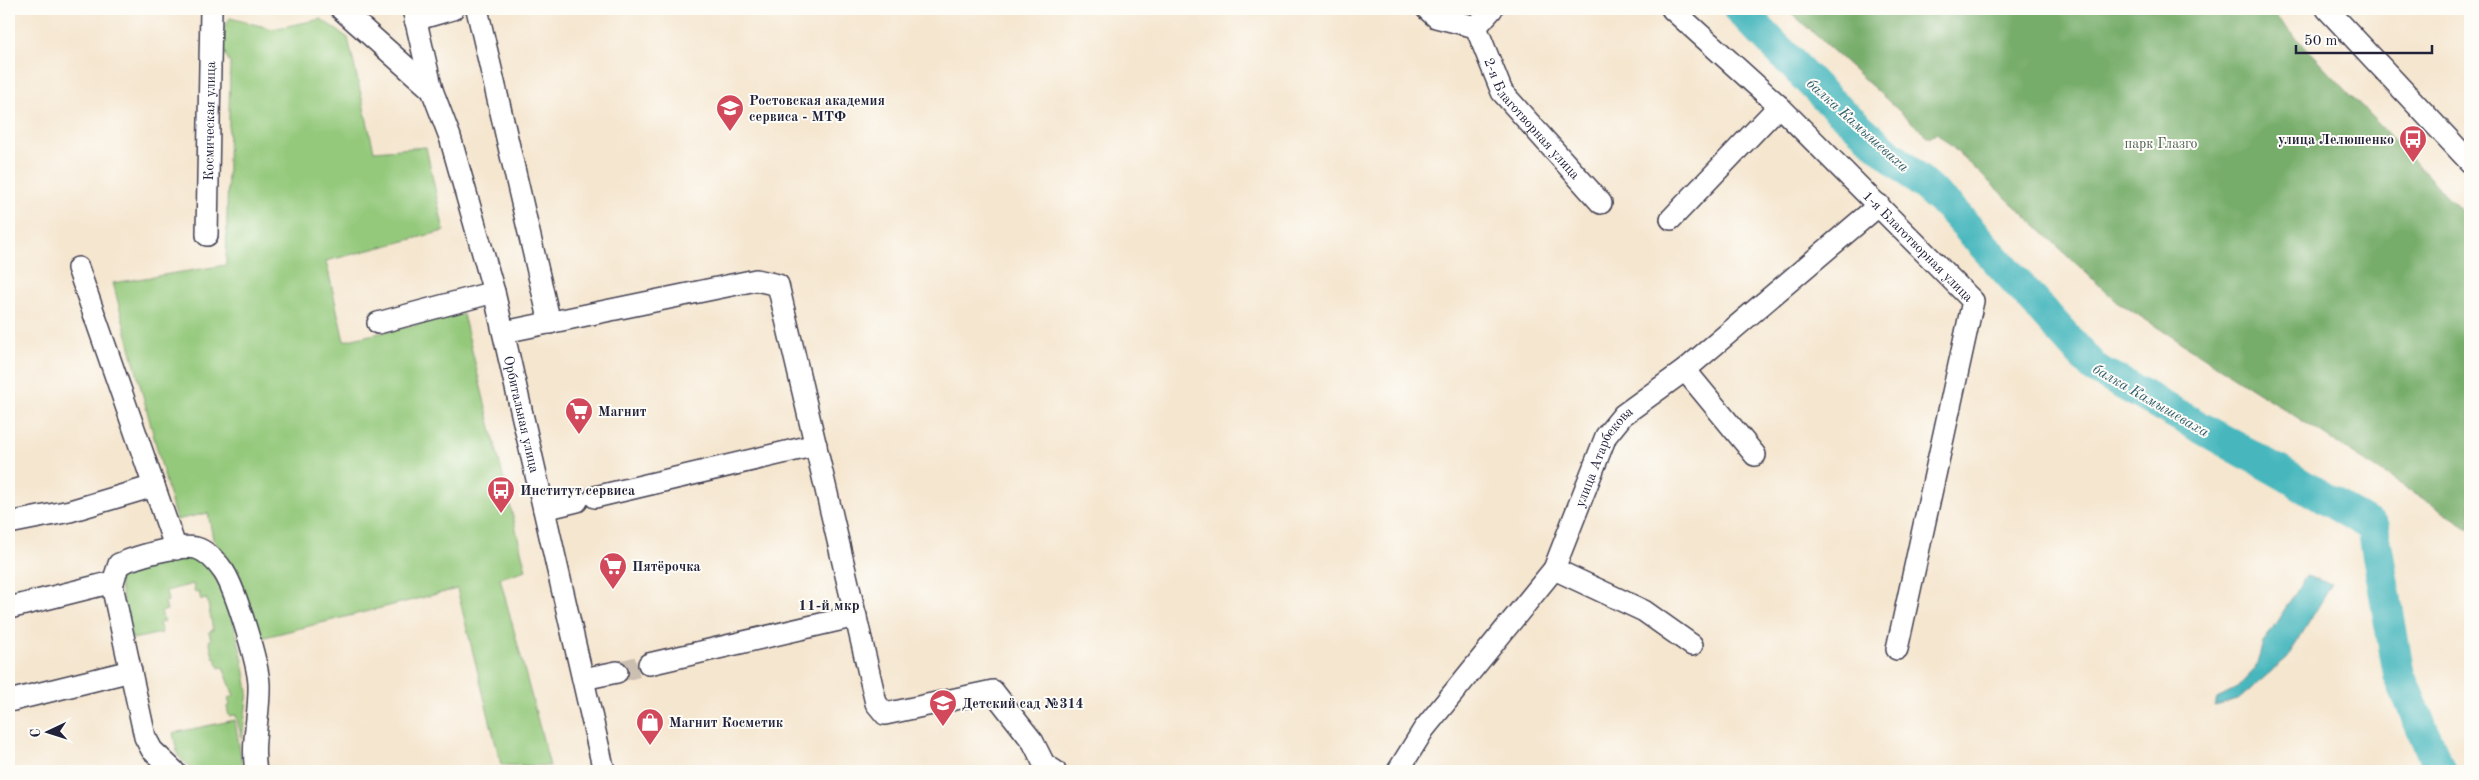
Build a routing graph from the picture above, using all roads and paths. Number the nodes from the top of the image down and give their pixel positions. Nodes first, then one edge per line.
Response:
1 (211, 9) edge
2 (341, 9) edge
3 (453, 9) edge
4 (476, 9) edge
5 (1427, 9) edge
6 (1492, 9) edge
7 (1672, 9) edge
8 (2327, 9) edge
9 (414, 15) edge
10 (1476, 27) junction
11 (432, 90) junction
12 (1778, 106) junction
13 (2470, 162) edge
14 (1601, 203) dead end
15 (1879, 205) junction
16 (1671, 219) dead end
17 (207, 235) dead end
18 (78, 268) dead end
19 (494, 292) junction
20 (378, 323) dead end
21 (550, 323) junction
22 (504, 332) junction
23 (1685, 370) junction
24 (816, 445) junction
25 (1755, 455) dead end
26 (154, 486) junction
27 (544, 509) junction
28 (9, 523) edge
29 (176, 549) junction
30 (1554, 569) junction
31 (113, 582) junction
32 (9, 608) edge
33 (856, 616) junction
34 (1692, 645) dead end
35 (1897, 648) dead end
36 (649, 664) tunnel mouth
37 (131, 671) junction
38 (617, 672) tunnel mouth
39 (583, 679) junction
40 (9, 701) edge
41 (174, 771) edge
42 (256, 771) edge
43 (604, 771) edge
44 (1055, 771) edge
45 (1398, 771) edge

1 - 17 street, Космическая улица
2 - 11 street
3 - 9 street
4 - 21 street
5 - 10 street
6 - 10 street
7 - 12 street, 1-я Благотворная улица
8 - 13 street
9 - 11 street, Орбитальная улица
10 - 14 street, 2-я Благотворная улица
11 - 19 street, Орбитальная улица
12 - 15 street, 1-я Благотворная улица
12 - 16 street
15 - 23 street, улица Атарбекова
15 - 35 street, 1-я Благотворная улица
18 - 26 street
19 - 20 street
19 - 22 street, Орбитальная улица
21 - 22 street
21 - 24 street
22 - 27 street, Орбитальная улица
23 - 25 street
23 - 30 street, улица Атарбекова
24 - 27 street
24 - 33 street
26 - 28 street
26 - 29 street
27 - 39 street, Орбитальная улица
29 - 31 street
29 - 42 street
30 - 34 street
30 - 45 street, улица Атарбекова
31 - 32 street
31 - 37 street
33 - 36 street
33 - 44 street
37 - 40 street
37 - 41 street
38 - 39 street
39 - 43 street, Орбитальная улица

